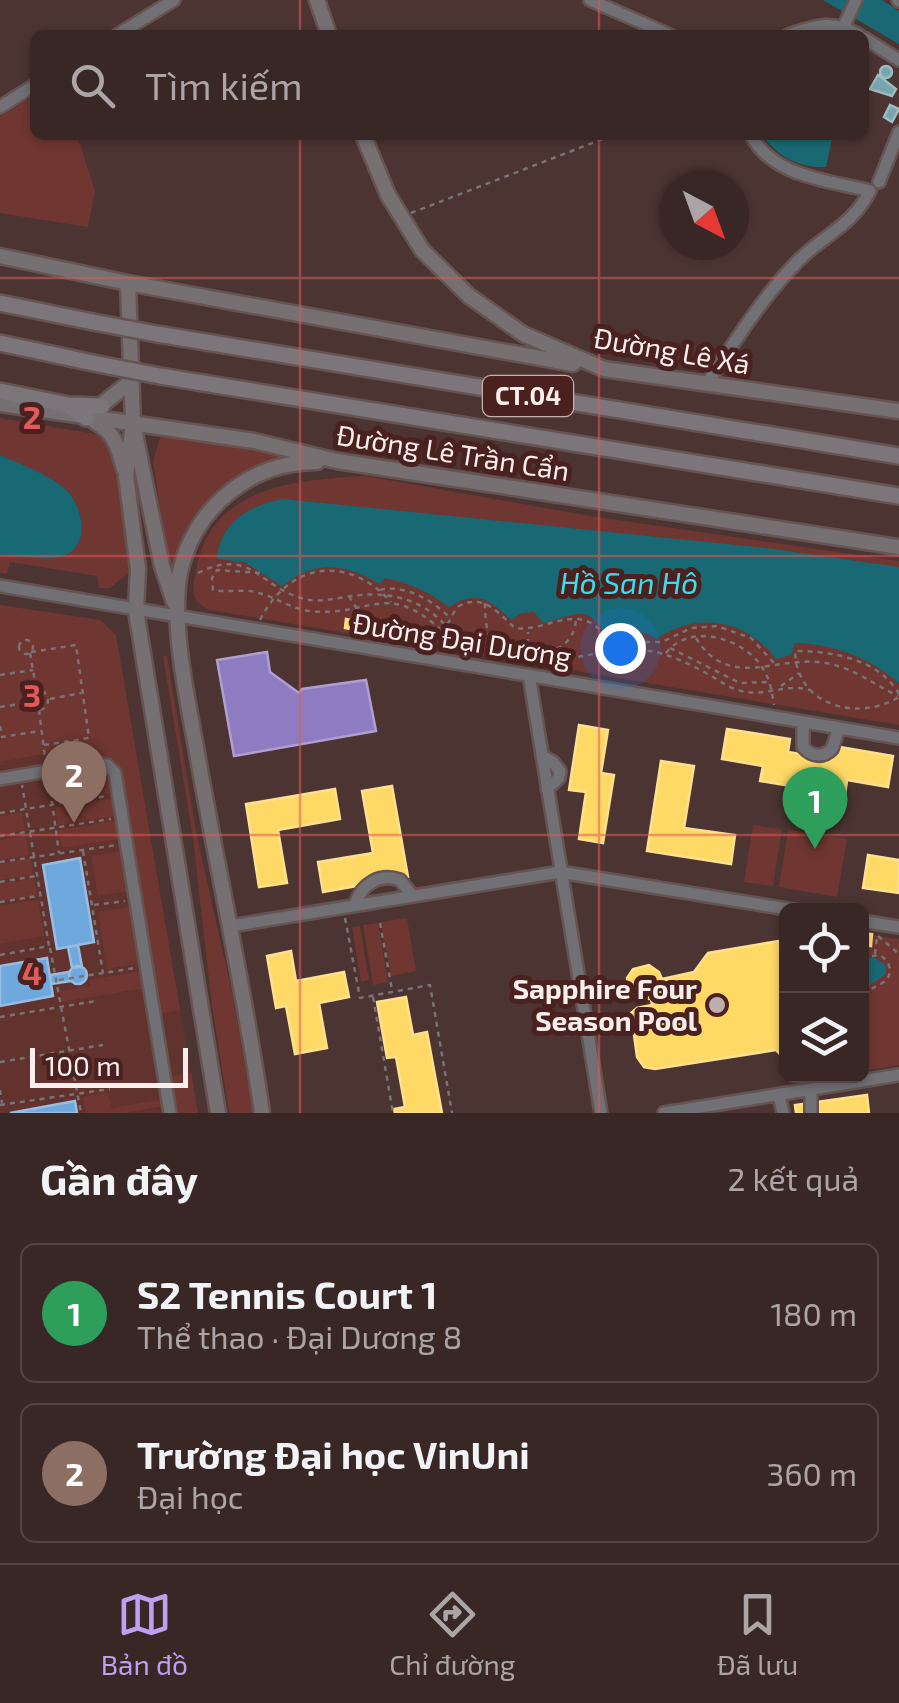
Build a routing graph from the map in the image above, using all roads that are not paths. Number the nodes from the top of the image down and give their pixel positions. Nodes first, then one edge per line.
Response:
1 (174, 0) edge
2 (317, 0) edge
3 (590, 0) edge
4 (856, 0) edge
5 (845, 23) junction
6 (125, 30) edge
7 (327, 30) edge
8 (657, 30) edge
9 (802, 30) edge
10 (854, 30) edge
11 (869, 41) edge
12 (899, 60) edge
13 (30, 88) edge
14 (0, 107) edge
15 (899, 132) edge
16 (365, 140) edge
17 (754, 140) edge
18 (878, 182) dead end
19 (0, 256) edge
20 (128, 283) junction
21 (0, 303) edge
22 (0, 342) edge
23 (604, 369) junction
24 (130, 382) junction
25 (706, 385) junction
26 (0, 391) edge
27 (0, 404) edge
28 (69, 405) junction
29 (102, 406) junction
30 (899, 411) edge
31 (86, 418) junction
32 (133, 424) junction
33 (899, 456) edge
34 (338, 462) junction
35 (126, 476) junction
36 (899, 496) edge
37 (899, 547) edge
38 (0, 586) edge
39 (136, 611) junction
40 (180, 619) junction
41 (528, 664) junction
42 (802, 722) junction
43 (840, 728) junction
44 (899, 738) edge
45 (0, 780) edge
46 (560, 872) junction
47 (411, 894) junction
48 (355, 904) junction
49 (779, 907) edge
50 (869, 922) edge
51 (231, 926) junction
52 (899, 928) edge
53 (899, 1076) edge
54 (811, 1090) junction
55 (779, 1095) junction
56 (170, 1113) edge
57 (218, 1113) edge
58 (262, 1113) edge
59 (601, 1113) edge
60 (664, 1113) edge
61 (783, 1113) edge
62 (811, 1113) edge

1 - 6 street
2 - 7 main road
3 - 8 street
4 - 5 street
5 - 9 street
5 - 10 street
11 - 12 street
13 - 14 street
15 - 18 street
16 - 23 main road, Đường Lê Xá
17 - 25 street
19 - 20 main road
20 - 23 main road
20 - 24 main road
21 - 33 highway, CT.04, bridge
22 - 36 highway, CT.04, bridge
23 - 25 main road, Đường Lê Xá
24 - 29 main road
24 - 32 main road
25 - 30 main road, Đường Lê Xá
26 - 28 highway
27 - 31 main road, Đường Lê Trần Cẩn
28 - 29 highway
28 - 31 highway
29 - 31 main road
31 - 32 main road, Đường Lê Trần Cẩn
31 - 35 main road
32 - 34 main road, Đường Lê Trần Cẩn
32 - 35 main road
32 - 40 main road
34 - 37 main road, Đường Lê Trần Cẩn
34 - 40 main road
35 - 39 main road
38 - 39 street, Đường Đại Dương
39 - 40 street, Đường Đại Dương
39 - 57 main road
40 - 41 street, Đường Đại Dương
40 - 51 main road
41 - 42 street, Đường Đại Dương
41 - 46 street
42 - 43 street, Đường Đại Dương
42 - 43 street
43 - 44 street, Đường Đại Dương
45 - 56 street
46 - 47 street
46 - 49 street
46 - 59 street
47 - 48 street
47 - 48 street
48 - 51 street
50 - 52 street
51 - 58 main road
53 - 54 street
54 - 55 street
54 - 62 street
55 - 60 street
55 - 61 street

